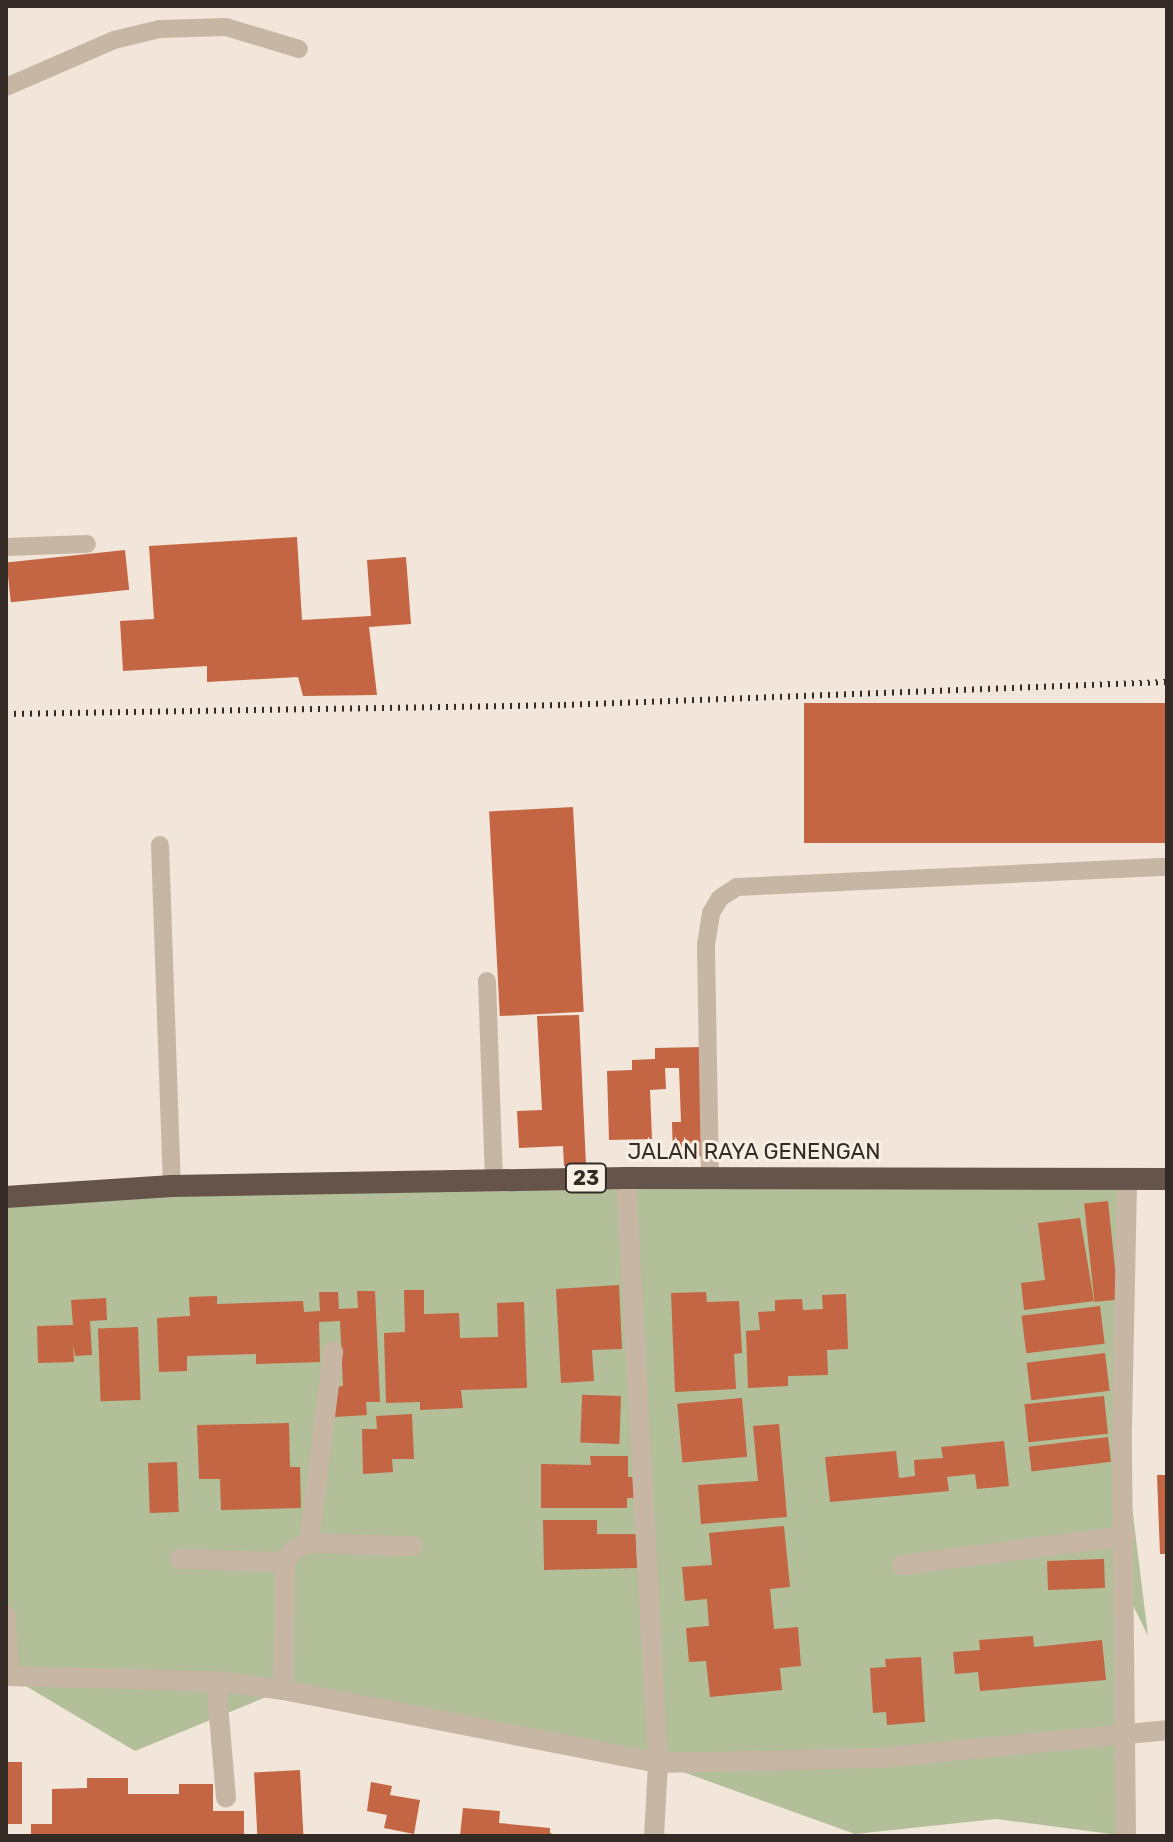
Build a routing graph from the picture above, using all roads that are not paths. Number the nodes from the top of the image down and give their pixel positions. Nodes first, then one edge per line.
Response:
1 (299, 49) dead end
2 (6, 87) edge
3 (87, 544) dead end
4 (6, 547) edge
5 (160, 845) dead end
6 (1167, 867) edge
7 (487, 981) dead end
8 (710, 1177) junction
9 (626, 1178) junction
10 (1127, 1179) junction
11 (1167, 1179) edge
12 (494, 1181) junction
13 (172, 1186) junction
14 (6, 1197) edge
15 (333, 1352) dead end
16 (1125, 1536) junction
17 (309, 1543) junction
18 (413, 1546) dead end
19 (180, 1559) dead end
20 (285, 1562) junction
21 (902, 1565) dead end
22 (6, 1615) edge
23 (7, 1676) edge
24 (216, 1681) junction
25 (283, 1690) junction
26 (1167, 1730) edge
27 (1122, 1734) junction
28 (658, 1763) junction
29 (226, 1798) dead end
30 (654, 1836) edge
31 (1126, 1836) edge

1 - 2 lane
3 - 4 lane
5 - 13 lane
6 - 8 lane
7 - 12 lane
8 - 9 highway, JALAN RAYA GENENGAN / 23
8 - 10 highway, JALAN RAYA GENENGAN / 23
9 - 12 highway, JALAN RAYA GENENGAN / 23
9 - 28 street
10 - 11 highway, JALAN RAYA GENENGAN / 23
10 - 16 street
12 - 13 highway, JALAN RAYA GENENGAN / 23
13 - 14 highway, JALAN RAYA GENENGAN / 23
15 - 17 street
16 - 21 street
16 - 27 street
17 - 18 street
17 - 20 street
19 - 20 street
20 - 25 street
22 - 23 street
23 - 24 street
24 - 25 street
24 - 29 street
25 - 28 street
26 - 27 street
27 - 28 street
27 - 31 street
28 - 30 street

